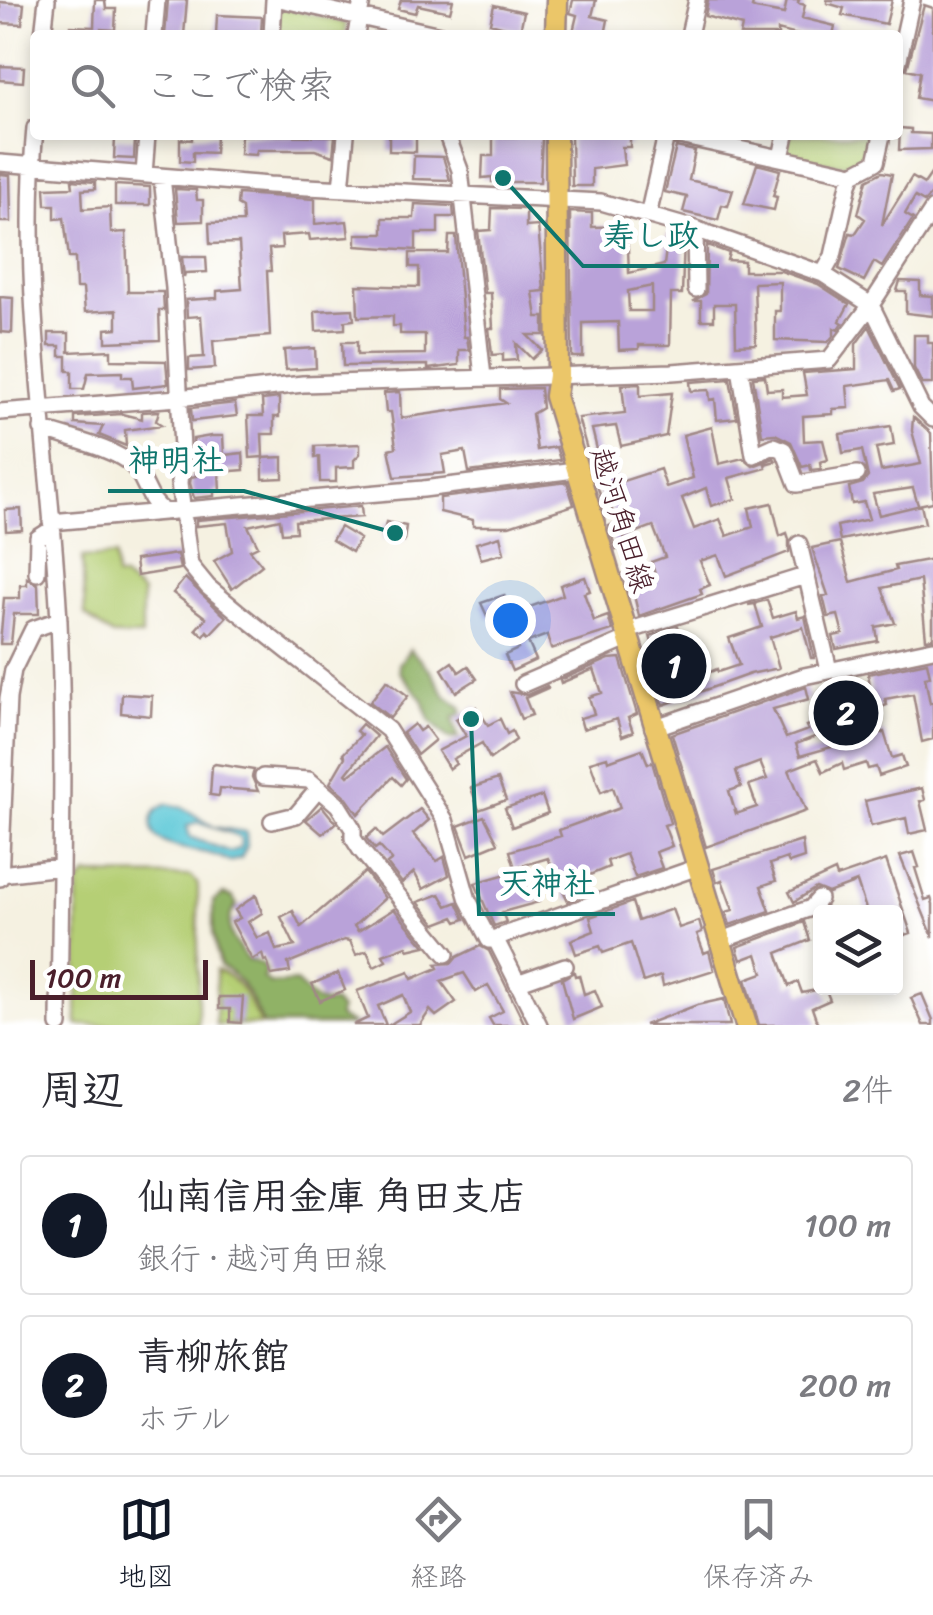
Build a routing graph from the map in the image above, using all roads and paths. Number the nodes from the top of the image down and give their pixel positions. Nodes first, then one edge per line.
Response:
1 (46, 0) edge
2 (157, 0) edge
3 (274, 0) edge
4 (284, 0) edge
5 (362, 0) edge
6 (556, 0) edge
7 (697, 0) edge
8 (912, 0) edge
9 (358, 17) junction
10 (44, 30) edge
11 (154, 30) edge
12 (272, 30) edge
13 (357, 30) edge
14 (403, 30) edge
15 (556, 30) edge
16 (690, 30) edge
17 (903, 40) edge
18 (34, 140) edge
19 (147, 140) edge
20 (345, 140) edge
21 (449, 140) edge
22 (556, 140) edge
23 (665, 140) edge
24 (699, 140) edge
25 (785, 140) edge
26 (881, 140) edge
27 (781, 157) junction
28 (0, 163) edge
29 (32, 165) junction
30 (144, 174) junction
31 (853, 174) junction
32 (162, 176) junction
33 (340, 189) junction
34 (463, 194) junction
35 (557, 199) junction
36 (933, 209) edge
37 (648, 216) junction
38 (694, 229) junction
39 (823, 274) junction
40 (696, 288) dead end
41 (871, 305) junction
42 (740, 368) junction
43 (558, 376) junction
44 (483, 377) junction
45 (178, 398) junction
46 (40, 407) junction
47 (0, 412) edge
48 (930, 414) edge
49 (42, 429) junction
50 (575, 470) junction
51 (857, 474) dead end
52 (181, 509) junction
53 (164, 511) junction
54 (52, 526) junction
55 (799, 544) dead end
56 (37, 573) dead end
57 (805, 576) junction
58 (59, 620) junction
59 (625, 636) junction
60 (933, 649) edge
61 (828, 670) junction
62 (523, 684) dead end
63 (654, 728) junction
64 (263, 777) dead end
65 (318, 788) junction
66 (272, 821) dead end
67 (60, 867) junction
68 (698, 867) junction
69 (1, 876) edge
70 (819, 899) dead end
71 (489, 940) dead end
72 (719, 941) junction
73 (446, 954) dead end
74 (566, 966) dead end
75 (518, 983) junction
76 (59, 1025) edge
77 (539, 1025) edge
78 (746, 1025) edge

1 - 10 street
2 - 11 street
3 - 12 street
4 - 9 street
5 - 9 street
6 - 15 main road
7 - 16 street
8 - 17 street
9 - 13 street
9 - 14 street
18 - 29 street
19 - 30 street
20 - 33 street
21 - 34 street
22 - 35 main road, 越河角田線
23 - 37 street
24 - 27 street
25 - 27 street
26 - 31 street
27 - 31 street
28 - 29 street
29 - 30 street
29 - 46 street
30 - 32 street
31 - 39 street
32 - 33 street
32 - 45 street
33 - 34 street
34 - 35 street
34 - 44 street
35 - 37 street
35 - 43 main road, 越河角田線
36 - 41 street
37 - 38 street
38 - 39 street
38 - 40 street
39 - 41 street
41 - 42 street
41 - 48 street
42 - 43 street
42 - 51 street
43 - 44 street
43 - 50 main road, 越河角田線
44 - 45 street
45 - 46 street
45 - 52 street
46 - 47 street
46 - 49 street
49 - 53 street
49 - 54 street
50 - 52 street
50 - 59 main road, 越河角田線
52 - 53 street
52 - 71 street
53 - 54 street
54 - 56 street
54 - 58 street
55 - 57 street
57 - 59 street
57 - 61 street
58 - 67 street
58 - 69 street
59 - 62 street
59 - 63 main road, 越河角田線
60 - 61 street
61 - 63 street
63 - 68 main road, 越河角田線
64 - 65 street
65 - 66 street
65 - 73 street
67 - 69 street
67 - 76 street
68 - 72 main road, 越河角田線
68 - 75 street
70 - 72 street
72 - 78 main road, 越河角田線
74 - 75 street
75 - 77 street

